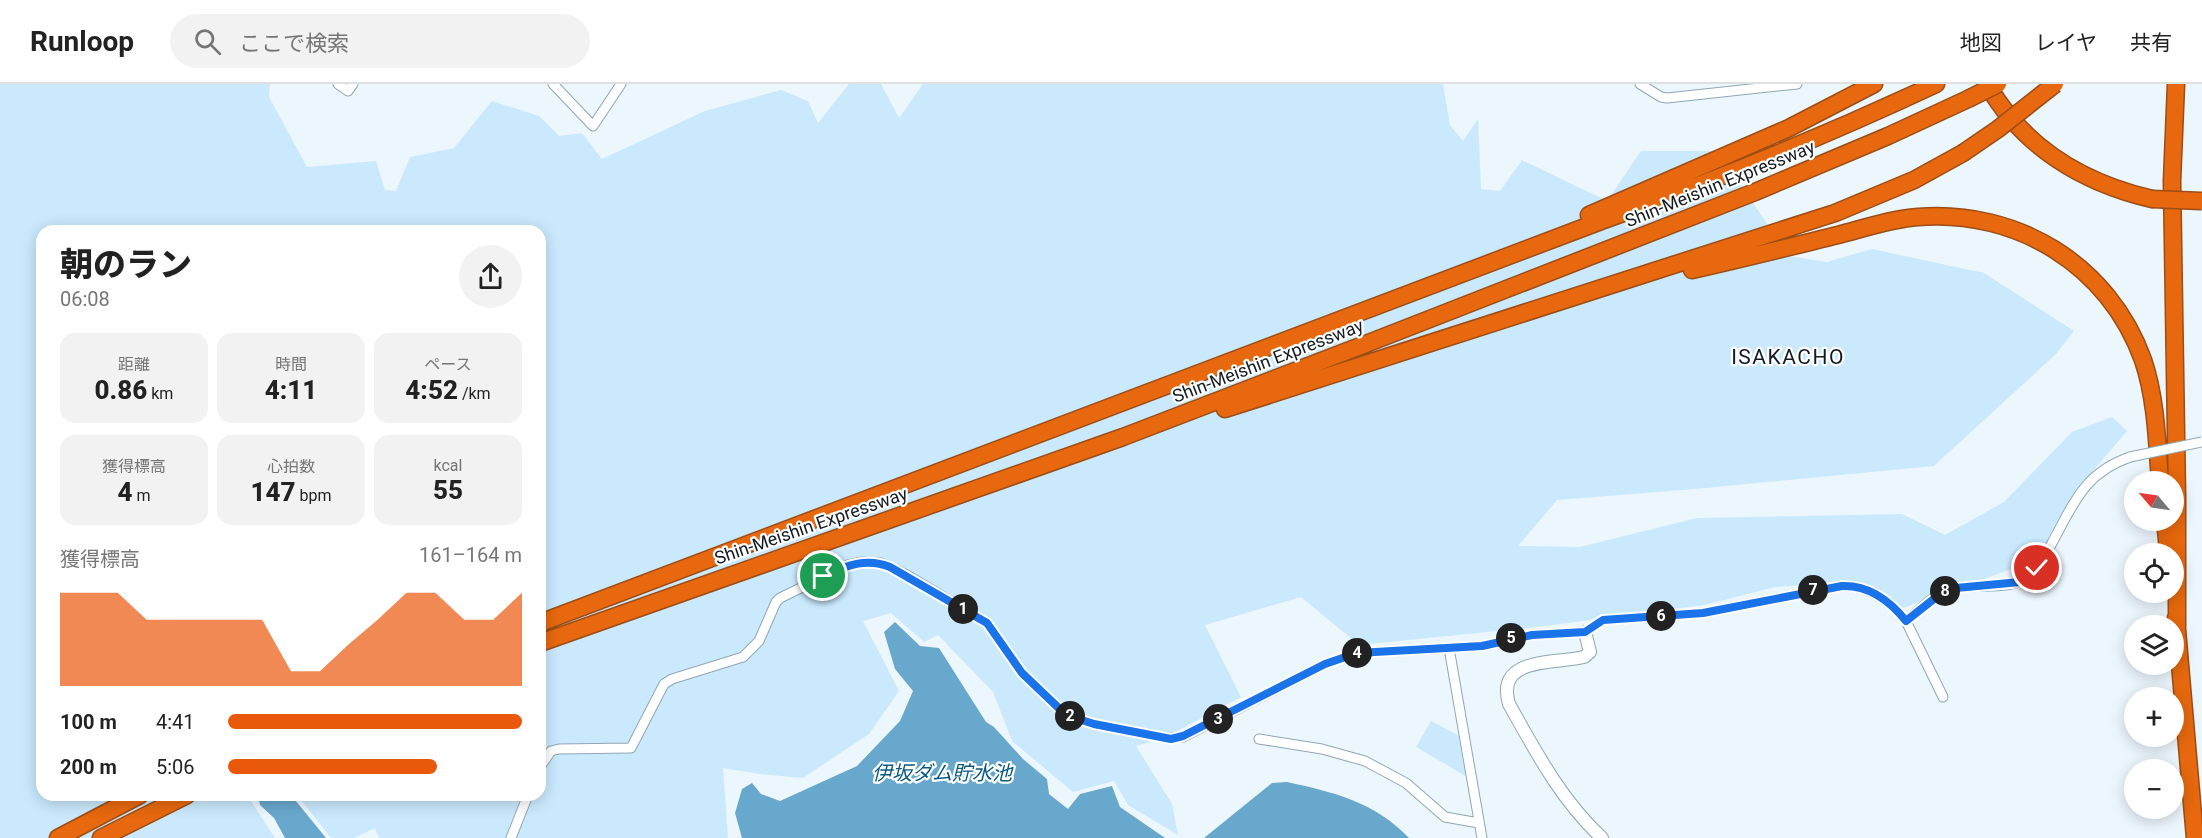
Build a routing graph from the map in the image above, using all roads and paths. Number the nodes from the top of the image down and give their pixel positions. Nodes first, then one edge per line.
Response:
1 (338, 84) edge
2 (353, 84) edge
3 (553, 84) edge
4 (621, 84) edge
5 (1640, 84) edge
6 (1797, 84) edge
7 (1859, 84) edge
8 (1874, 84) edge
9 (1936, 84) edge
10 (1987, 84) edge
11 (1998, 84) edge
12 (2055, 84) edge
13 (2176, 84) edge
14 (1813, 116) junction
15 (2202, 201) edge
16 (1518, 252) junction
17 (1529, 313) junction
18 (1123, 437) junction
19 (2202, 442) edge
20 (2159, 471) edge
21 (2177, 615) edge
22 (546, 621) edge
23 (1906, 621) junction
24 (1585, 632) junction
25 (546, 641) edge
26 (1449, 648) junction
27 (2181, 675) edge
28 (1943, 697) dead end
29 (1259, 739) dead end
30 (546, 758) edge
31 (129, 801) edge
32 (175, 801) edge
33 (526, 801) edge
34 (1479, 823) junction
35 (58, 838) edge
36 (101, 838) edge
37 (511, 838) edge
38 (1482, 838) edge
39 (1602, 838) edge
40 (2195, 838) edge

1 - 2 street
3 - 4 street
5 - 6 street
7 - 14 highway
8 - 14 highway
9 - 16 highway, Shin-Meishin Expressway
10 - 15 highway, bridge
11 - 18 highway, Shin-Meishin Expressway, bridge
12 - 17 highway, bridge
13 - 21 highway
14 - 16 highway
16 - 22 highway, Shin-Meishin Expressway
17 - 18 highway
17 - 20 highway
18 - 25 highway, Shin-Meishin Expressway
19 - 23 street, bridge
23 - 24 street
23 - 28 street
24 - 26 street
24 - 39 street
26 - 30 street
26 - 34 street
27 - 40 highway
29 - 34 street
31 - 35 highway
32 - 36 highway
33 - 37 street
34 - 38 street

